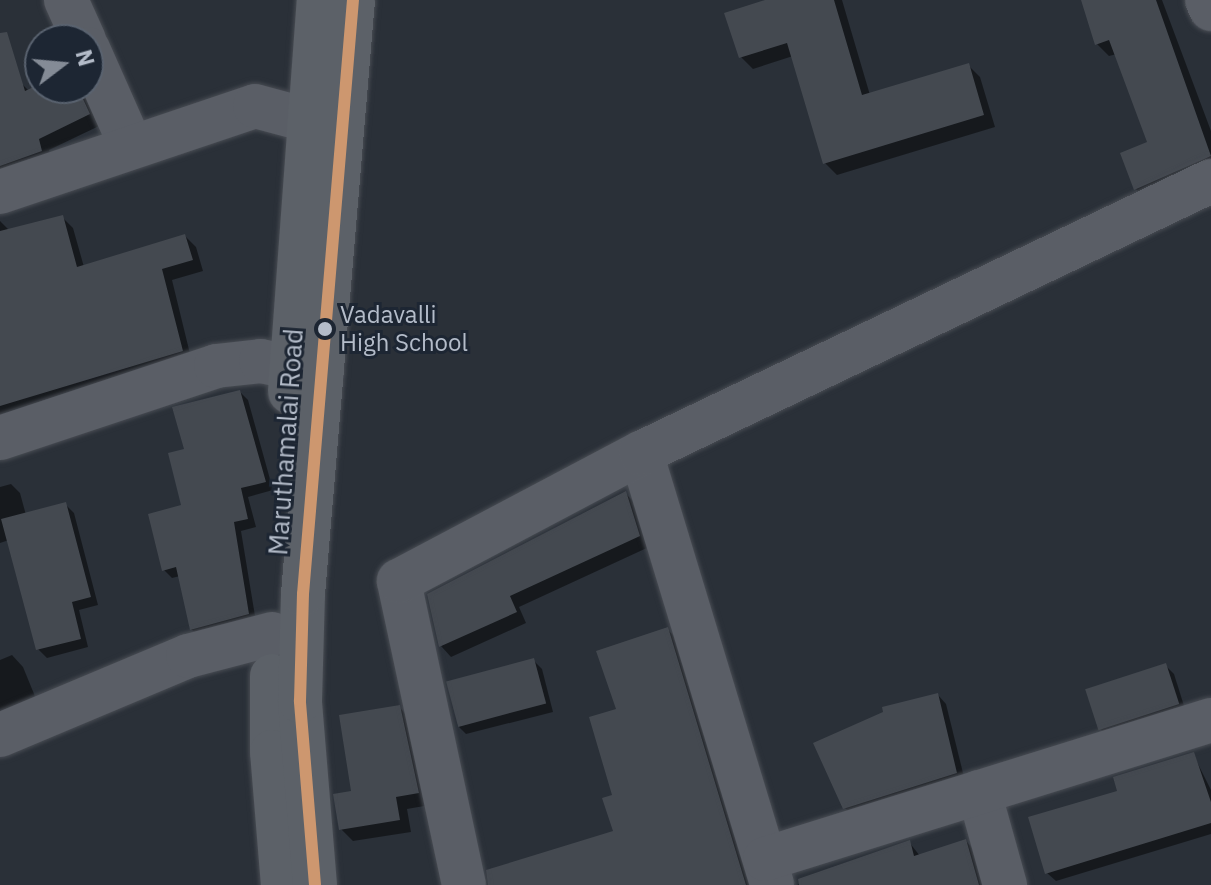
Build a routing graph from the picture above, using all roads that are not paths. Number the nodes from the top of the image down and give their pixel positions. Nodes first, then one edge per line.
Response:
1 (66, 0) edge
2 (319, 0) edge
3 (353, 0) edge
4 (1207, 0) edge
5 (1211, 9) edge
6 (77, 24) edge
7 (104, 85) edge
8 (327, 130) junction
9 (130, 144) junction
10 (1211, 181) edge
11 (0, 192) edge
12 (307, 373) junction
13 (0, 438) edge
14 (641, 453) junction
15 (272, 634) junction
16 (1211, 720) edge
17 (0, 735) edge
18 (979, 792) junction
19 (768, 872) edge
20 (283, 885) edge
21 (315, 885) edge
22 (464, 885) edge
23 (1005, 885) edge

1 - 6 street
2 - 8 main road, Maruthamalai Road
3 - 8 main road, Maruthamalai Road
4 - 5 street
7 - 9 street
8 - 9 street
8 - 12 main road, Maruthamalai Road
9 - 11 street
10 - 14 street
12 - 13 street
12 - 15 main road, Maruthamalai Road
12 - 21 main road, Maruthamalai Road
14 - 19 street
14 - 22 street
15 - 17 street
15 - 20 main road, Maruthamalai Road
16 - 18 street
18 - 19 street
18 - 23 street

